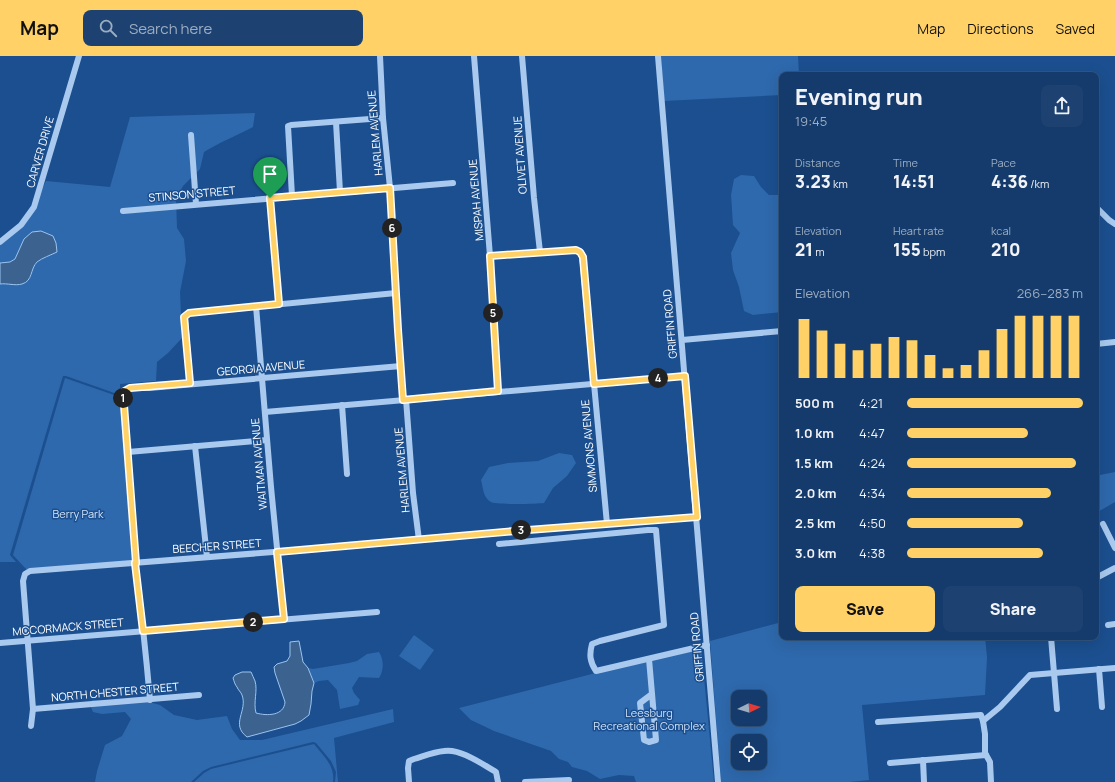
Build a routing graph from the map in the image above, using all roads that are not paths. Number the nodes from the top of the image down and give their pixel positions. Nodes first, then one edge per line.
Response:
1 (79, 56) edge
2 (380, 56) edge
3 (474, 56) edge
4 (522, 56) edge
5 (658, 56) edge
6 (383, 118) junction
7 (336, 122) junction
8 (191, 135) dead end
9 (453, 182) dead end
10 (390, 188) junction
11 (340, 192) junction
12 (292, 196) junction
13 (270, 198) junction
14 (196, 204) junction
15 (123, 210) dead end
16 (1099, 210) edge
17 (1115, 224) edge
18 (0, 242) edge
19 (540, 252) junction
20 (490, 256) junction
21 (396, 293) junction
22 (279, 304) junction
23 (256, 306) junction
24 (779, 332) edge
25 (682, 340) junction
26 (1115, 342) edge
27 (1099, 344) edge
28 (401, 366) junction
29 (685, 376) junction
30 (261, 378) junction
31 (190, 383) junction
32 (594, 384) junction
33 (498, 391) junction
34 (404, 400) junction
35 (342, 405) junction
36 (265, 412) junction
37 (267, 440) junction
38 (195, 446) junction
39 (128, 452) junction
40 (347, 474) dead end
41 (697, 517) junction
42 (607, 524) junction
43 (1103, 524) dead end
44 (419, 540) junction
45 (499, 544) dead end
46 (1115, 548) edge
47 (277, 552) junction
48 (206, 557) junction
49 (135, 563) junction
50 (1115, 568) edge
51 (1099, 576) edge
52 (377, 612) dead end
53 (284, 619) junction
54 (143, 631) junction
55 (28, 640) junction
56 (1051, 640) edge
57 (0, 643) edge
58 (707, 645) junction
59 (649, 659) junction
60 (1115, 668) edge
61 (1099, 669) junction
62 (1054, 673) junction
63 (652, 694) junction
64 (199, 695) dead end
65 (150, 700) junction
66 (1102, 707) dead end
67 (33, 709) junction
68 (1057, 709) dead end
69 (983, 721) junction
70 (878, 722) dead end
71 (31, 726) dead end
72 (986, 755) junction
73 (923, 760) junction
74 (890, 763) dead end
75 (569, 780) dead end
76 (409, 782) edge
77 (498, 782) edge
78 (525, 782) edge
79 (718, 782) edge
80 (924, 782) edge
81 (991, 782) edge

1 - 18 street, CARVER DRIVE
2 - 6 street, HARLEM AVENUE
3 - 20 street, MISPAH AVENUE
4 - 19 street, OLIVET AVENUE
5 - 25 street, GRIFFIN ROAD
6 - 7 street
6 - 10 street, HARLEM AVENUE
7 - 11 street
7 - 12 street
8 - 14 street
9 - 10 street, STINSON STREET
10 - 11 street, STINSON STREET
10 - 21 street, HARLEM AVENUE
11 - 12 street, STINSON STREET
12 - 13 street, STINSON STREET
13 - 14 street, STINSON STREET
13 - 22 street
14 - 15 street, STINSON STREET
16 - 17 street
19 - 20 street
19 - 32 street, SIMMONS AVENUE
20 - 33 street, MISPAH AVENUE
21 - 22 street
21 - 28 street, HARLEM AVENUE
22 - 23 street
23 - 30 street, WAITMAN AVENUE
23 - 31 street
24 - 25 street
25 - 29 street, GRIFFIN ROAD
26 - 27 street
28 - 30 street, GEORGIA AVENUE
28 - 34 street, HARLEM AVENUE
29 - 32 street
29 - 41 street, GRIFFIN ROAD
30 - 31 street, GEORGIA AVENUE
30 - 36 street, WAITMAN AVENUE
31 - 39 street, GEORGIA AVENUE
32 - 33 street
32 - 42 street, SIMMONS AVENUE
33 - 34 street
34 - 35 street
34 - 44 street, HARLEM AVENUE
35 - 36 street
35 - 40 street
36 - 37 street, WAITMAN AVENUE
37 - 38 street
37 - 47 street, WAITMAN AVENUE
38 - 39 street
38 - 48 street
39 - 49 street
41 - 42 street, BEECHER STREET
41 - 58 street, GRIFFIN ROAD
42 - 44 street, BEECHER STREET
43 - 46 street
44 - 47 street, BEECHER STREET
45 - 59 street
47 - 48 street, BEECHER STREET
47 - 53 street, WAITMAN AVENUE
48 - 49 street, BEECHER STREET
49 - 54 street
49 - 55 street, BEECHER STREET
50 - 51 street
52 - 53 street, MCCORMACK STREET
53 - 54 street, MCCORMACK STREET
54 - 55 street, MCCORMACK STREET
54 - 65 street
55 - 57 street, MCCORMACK STREET
55 - 67 street
56 - 62 street
58 - 59 street
58 - 79 street, GRIFFIN ROAD
59 - 63 street
60 - 61 street
61 - 62 street
61 - 66 street
62 - 68 street
62 - 69 street
63 - 63 street
64 - 65 street, NORTH CHESTER STREET
65 - 67 street, NORTH CHESTER STREET
67 - 71 street
69 - 70 street
69 - 72 street
72 - 73 street
72 - 81 street
73 - 74 street
73 - 80 street
75 - 78 street
76 - 77 street

